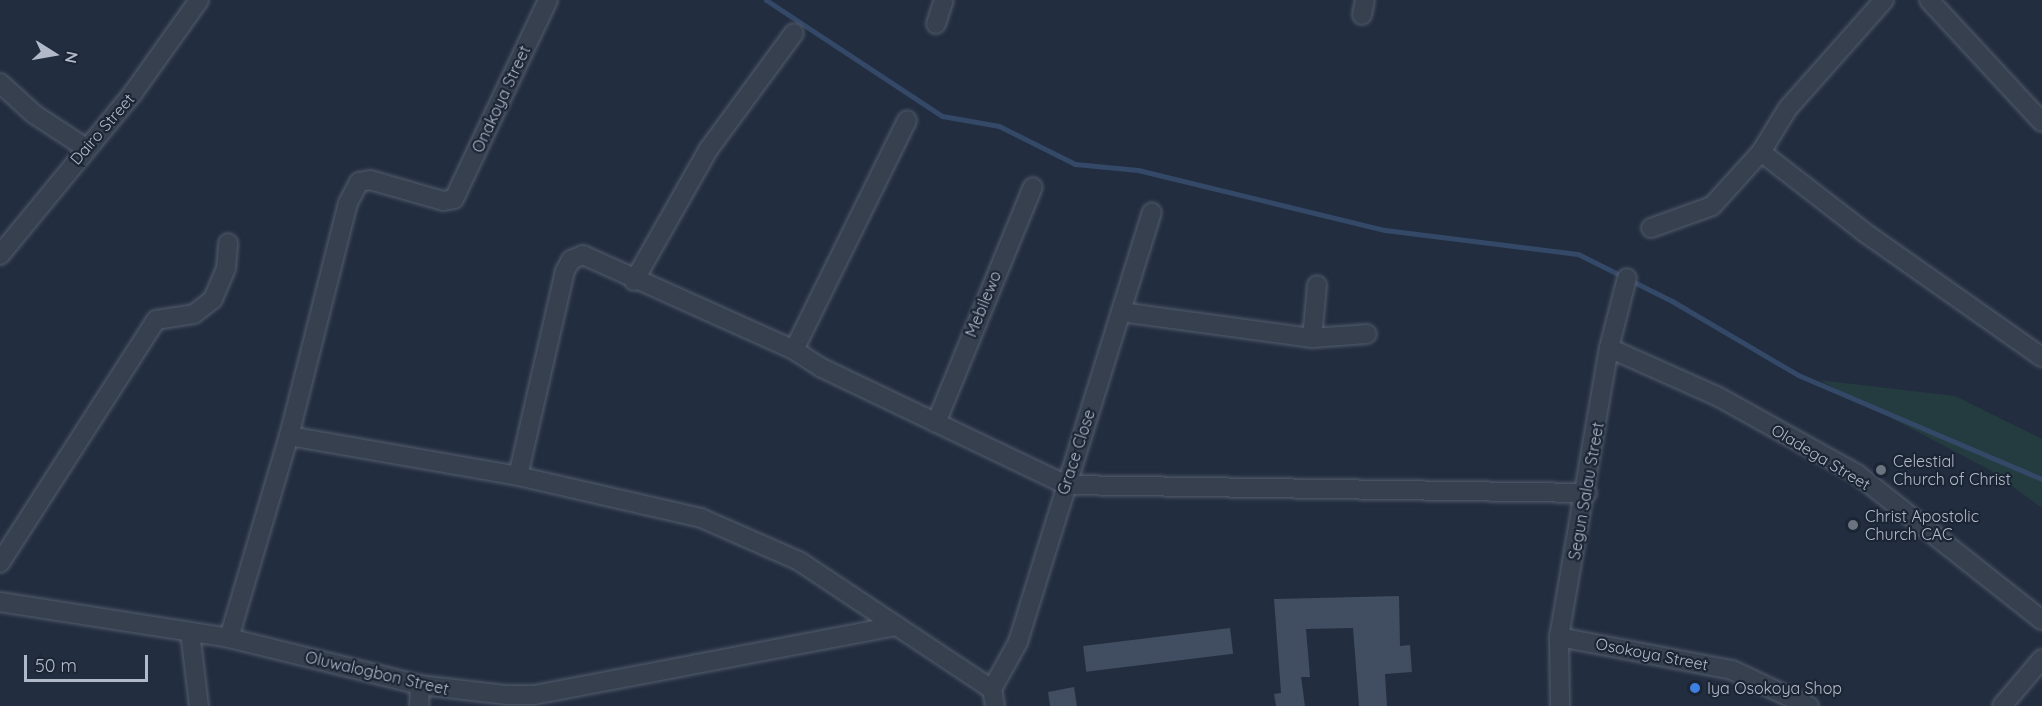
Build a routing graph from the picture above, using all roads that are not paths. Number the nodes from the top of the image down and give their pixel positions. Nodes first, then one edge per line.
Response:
1 (199, 0) edge
2 (548, 0) edge
3 (944, 0) edge
4 (1884, 0) edge
5 (1929, 0) edge
6 (936, 24) dead end
7 (794, 33) dead end
8 (0, 83) edge
9 (907, 120) dead end
10 (2042, 122) edge
11 (86, 148) junction
12 (1761, 152) junction
13 (1033, 187) dead end
14 (1152, 212) dead end
15 (1651, 228) dead end
16 (228, 243) dead end
17 (0, 255) edge
18 (1627, 278) dead end
19 (634, 281) junction
20 (1317, 285) dead end
21 (1121, 312) junction
22 (1367, 334) dead end
23 (1312, 338) junction
24 (1609, 348) junction
25 (794, 351) junction
26 (2042, 357) edge
27 (936, 423) junction
28 (289, 436) junction
29 (518, 476) junction
30 (1066, 485) junction
31 (1587, 493) junction
32 (0, 563) edge
33 (0, 602) edge
34 (2042, 620) edge
35 (897, 626) junction
36 (190, 632) junction
37 (1559, 637) junction
38 (229, 638) junction
39 (2042, 659) edge
40 (420, 685) junction
41 (994, 697) edge
42 (199, 706) edge
43 (419, 706) edge
44 (1560, 706) edge
45 (1809, 706) edge
46 (2002, 706) edge

1 - 11 street, Dairo Street
2 - 28 street, Onakoya Street
3 - 6 street
4 - 12 street
5 - 10 street
7 - 19 street
8 - 11 street
9 - 25 street
11 - 17 street, Dairo Street
12 - 15 street
12 - 26 street
13 - 27 street, Mebilewo
14 - 21 street, Grace Close
16 - 32 street
18 - 24 street, Segun Salau Street
19 - 25 street
19 - 29 street
20 - 23 street
21 - 23 street
21 - 30 street, Grace Close
22 - 23 street
24 - 31 street, Segun Salau Street
24 - 34 street, Oladega Street
25 - 27 street
27 - 30 street
28 - 29 street
28 - 38 street
29 - 35 street
30 - 31 street
30 - 41 street, Grace Close
31 - 37 street, Segun Salau Street
33 - 36 street, Oluwalogbon Street
35 - 40 street, Oluwalogbon Street
35 - 41 street
36 - 38 street, Oluwalogbon Street
36 - 42 street
37 - 44 street, Segun Salau Street
37 - 45 street, Osokoya Street
38 - 40 street, Oluwalogbon Street
39 - 46 street
40 - 43 street

